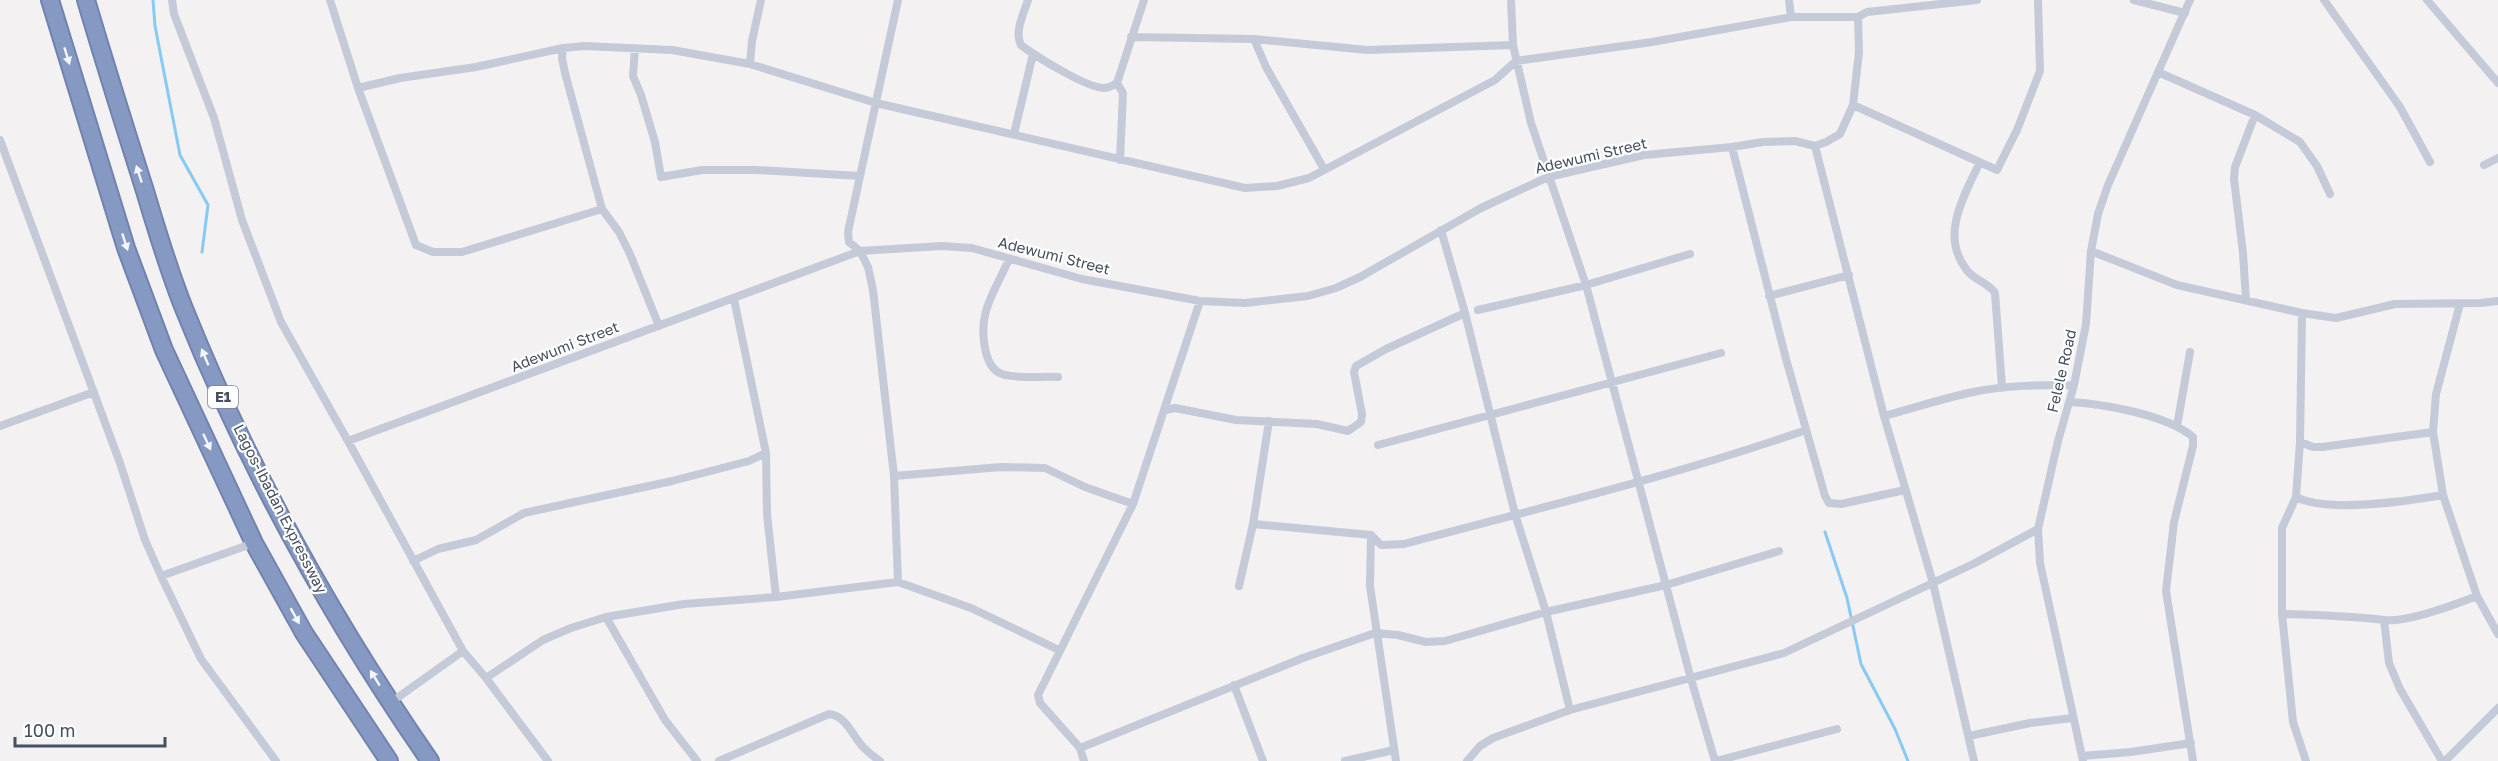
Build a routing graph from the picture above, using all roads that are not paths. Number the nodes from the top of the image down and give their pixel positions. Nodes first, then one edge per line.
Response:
1 (50, 0) edge
2 (86, 0) edge
3 (172, 0) edge
4 (330, 0) edge
5 (761, 0) edge
6 (898, 0) edge
7 (1028, 0) edge
8 (1144, 0) edge
9 (1511, 0) edge
10 (1790, 0) edge
11 (1977, 0) edge
12 (2038, 0) edge
13 (2134, 0) edge
14 (2190, 0) edge
15 (2324, 0) edge
16 (2427, 0) edge
17 (1897, 4) edge
18 (2185, 13) junction
19 (1791, 17) junction
20 (1858, 17) junction
21 (1131, 37) junction
22 (1254, 39) junction
23 (1513, 45) junction
24 (563, 48) junction
25 (635, 48) junction
26 (1033, 54) junction
27 (1516, 61) junction
28 (750, 64) junction
29 (2158, 72) junction
30 (1117, 83) junction
31 (2498, 84) edge
32 (358, 88) junction
33 (876, 102) junction
34 (1853, 105) junction
35 (2255, 115) junction
36 (1014, 134) junction
37 (0, 140) edge
38 (1815, 146) junction
39 (1732, 147) junction
40 (2498, 158) edge
41 (1120, 160) junction
42 (1980, 162) junction
43 (2430, 162) dead end
44 (2484, 165) dead end
45 (1324, 169) junction
46 (860, 176) junction
47 (1548, 177) junction
48 (2330, 194) dead end
49 (602, 208) junction
50 (1441, 230) junction
51 (861, 250) junction
52 (2091, 251) junction
53 (1690, 254) dead end
54 (1009, 260) junction
55 (1849, 275) junction
56 (1586, 285) junction
57 (1769, 296) junction
58 (734, 299) junction
59 (2246, 300) junction
60 (1200, 301) junction
61 (2498, 301) edge
62 (2460, 304) junction
63 (1478, 310) dead end
64 (2302, 313) junction
65 (1465, 314) junction
66 (659, 326) junction
67 (2190, 352) dead end
68 (1721, 353) dead end
69 (1058, 377) dead end
70 (1613, 383) junction
71 (2074, 385) junction
72 (2002, 387) junction
73 (94, 392) junction
74 (2070, 402) junction
75 (1165, 410) junction
76 (1884, 416) junction
77 (1489, 417) junction
78 (1269, 421) junction
79 (0, 426) edge
80 (2177, 426) junction
81 (1806, 430) junction
82 (2433, 432) junction
83 (348, 441) junction
84 (2300, 442) junction
85 (1378, 445) dead end
86 (766, 453) junction
87 (894, 476) junction
88 (1639, 483) junction
89 (1905, 490) junction
90 (2443, 495) junction
91 (2295, 497) junction
92 (1133, 504) junction
93 (1515, 514) junction
94 (1253, 524) junction
95 (2038, 529) junction
96 (1371, 535) junction
97 (254, 543) junction
98 (1779, 551) dead end
99 (413, 561) junction
100 (161, 576) junction
101 (898, 582) junction
102 (1933, 583) junction
103 (1666, 585) junction
104 (1239, 586) dead end
105 (2477, 596) junction
106 (776, 597) junction
107 (1546, 612) junction
108 (2282, 614) junction
109 (606, 616) junction
110 (2384, 620) junction
111 (1376, 633) junction
112 (2498, 634) edge
113 (1059, 650) junction
114 (463, 651) junction
115 (486, 678) junction
116 (1691, 679) junction
117 (1234, 686) junction
118 (390, 703) junction
119 (2498, 708) edge
120 (1569, 710) junction
121 (2073, 718) junction
122 (1837, 729) dead end
123 (1969, 736) junction
124 (2191, 743) junction
125 (1080, 748) junction
126 (1394, 750) junction
127 (2082, 759) edge
128 (276, 761) edge
129 (389, 761) edge
130 (430, 761) edge
131 (548, 761) edge
132 (697, 761) edge
133 (719, 761) edge
134 (880, 761) edge
135 (1084, 761) edge
136 (1263, 761) edge
137 (1345, 761) edge
138 (1396, 761) edge
139 (1467, 761) edge
140 (1716, 761) edge
141 (1974, 761) edge
142 (2193, 761) edge
143 (2306, 761) edge
144 (2444, 761) edge

1 -> 97 highway, E1
118 -> 2 highway, Lagos-Ibadan Expressway / E1
3 - 83 street
4 - 32 street
5 - 28 street
6 - 33 street
7 - 26 street
8 - 21 street
9 - 23 street
10 - 19 street
11 - 17 street
12 - 42 street
13 - 18 street
14 - 18 street, Felele Road
15 - 43 street
16 - 31 street
17 - 20 street
18 - 29 street, Felele Road
19 - 20 street
19 - 27 street
20 - 34 street
21 - 22 street
21 - 30 street
22 - 23 street
22 - 45 street
23 - 27 street
24 - 25 street
24 - 32 street
24 - 49 street
25 - 28 street
25 - 46 street
26 - 30 street
26 - 36 street
27 - 45 street
27 - 47 street
28 - 33 street
29 - 35 street
29 - 52 street, Felele Road
30 - 41 street
32 - 49 street
33 - 36 street
33 - 46 street
34 - 38 street
34 - 42 street
35 - 48 street
35 - 59 street
36 - 41 street
37 - 73 street
38 - 39 street, Adewumi Street
38 - 55 street
39 - 47 street, Adewumi Street
39 - 57 street
40 - 44 street
41 - 45 street
42 - 72 street
46 - 51 street
47 - 50 street, Adewumi Street
47 - 56 street
49 - 66 street
50 - 60 street, Adewumi Street
50 - 65 street
51 - 54 street, Adewumi Street
51 - 58 street, Adewumi Street
51 - 87 street
52 - 59 street
52 - 71 street, Felele Road
53 - 56 street
54 - 60 street, Adewumi Street
54 - 69 street
55 - 57 street
55 - 76 street
56 - 63 street
56 - 70 street
57 - 81 street
58 - 66 street, Adewumi Street
58 - 86 street
59 - 64 street
60 - 75 street
61 - 62 street
62 - 64 street
62 - 82 street
64 - 84 street
65 - 77 street
65 - 78 street
66 - 83 street, Adewumi Street
67 - 80 street
68 - 70 street
70 - 77 street
70 - 88 street
71 - 72 street
71 - 74 street, Felele Road
72 - 76 street
73 - 79 street
73 - 100 street
74 - 80 street
74 - 95 street, Felele Road
75 - 78 street
75 - 92 street
76 - 89 street
77 - 85 street
77 - 93 street
78 - 94 street
80 - 124 street
81 - 88 street
81 - 89 street
82 - 84 street
82 - 90 street
83 - 99 street
84 - 91 street
86 - 99 street
86 - 106 street
87 - 92 street
87 - 101 street
88 - 93 street
88 - 103 street
89 - 102 street
90 - 91 street
90 - 105 street
91 - 108 street
92 - 113 street
93 - 96 street
93 - 107 street
94 - 96 street
94 - 104 street
95 - 102 street
95 - 121 street, Felele Road
96 - 111 street
97 - 100 street
97 -> 129 highway, E1
98 - 103 street
99 - 114 street
100 - 128 street
101 - 106 street
101 - 113 street
102 - 116 street
102 - 123 street
103 - 107 street
103 - 116 street
105 - 110 street
105 - 112 street
106 - 109 street
107 - 111 street
107 - 120 street
108 - 110 street
108 - 143 street
109 - 115 street
109 - 132 street
110 - 144 street
111 - 117 street
111 - 126 street
113 - 125 street
114 - 115 street
114 - 118 street
115 - 131 street
116 - 120 street
116 - 140 street
117 - 125 street
117 - 136 street
118 - 130 highway, Lagos-Ibadan Expressway / E1
119 - 144 street
120 - 139 street
121 - 123 street
121 - 127 street, Felele Road
122 - 140 street
123 - 141 street
124 - 127 street
124 - 142 street
125 - 135 street
126 - 137 street
126 - 138 street
133 - 134 street

